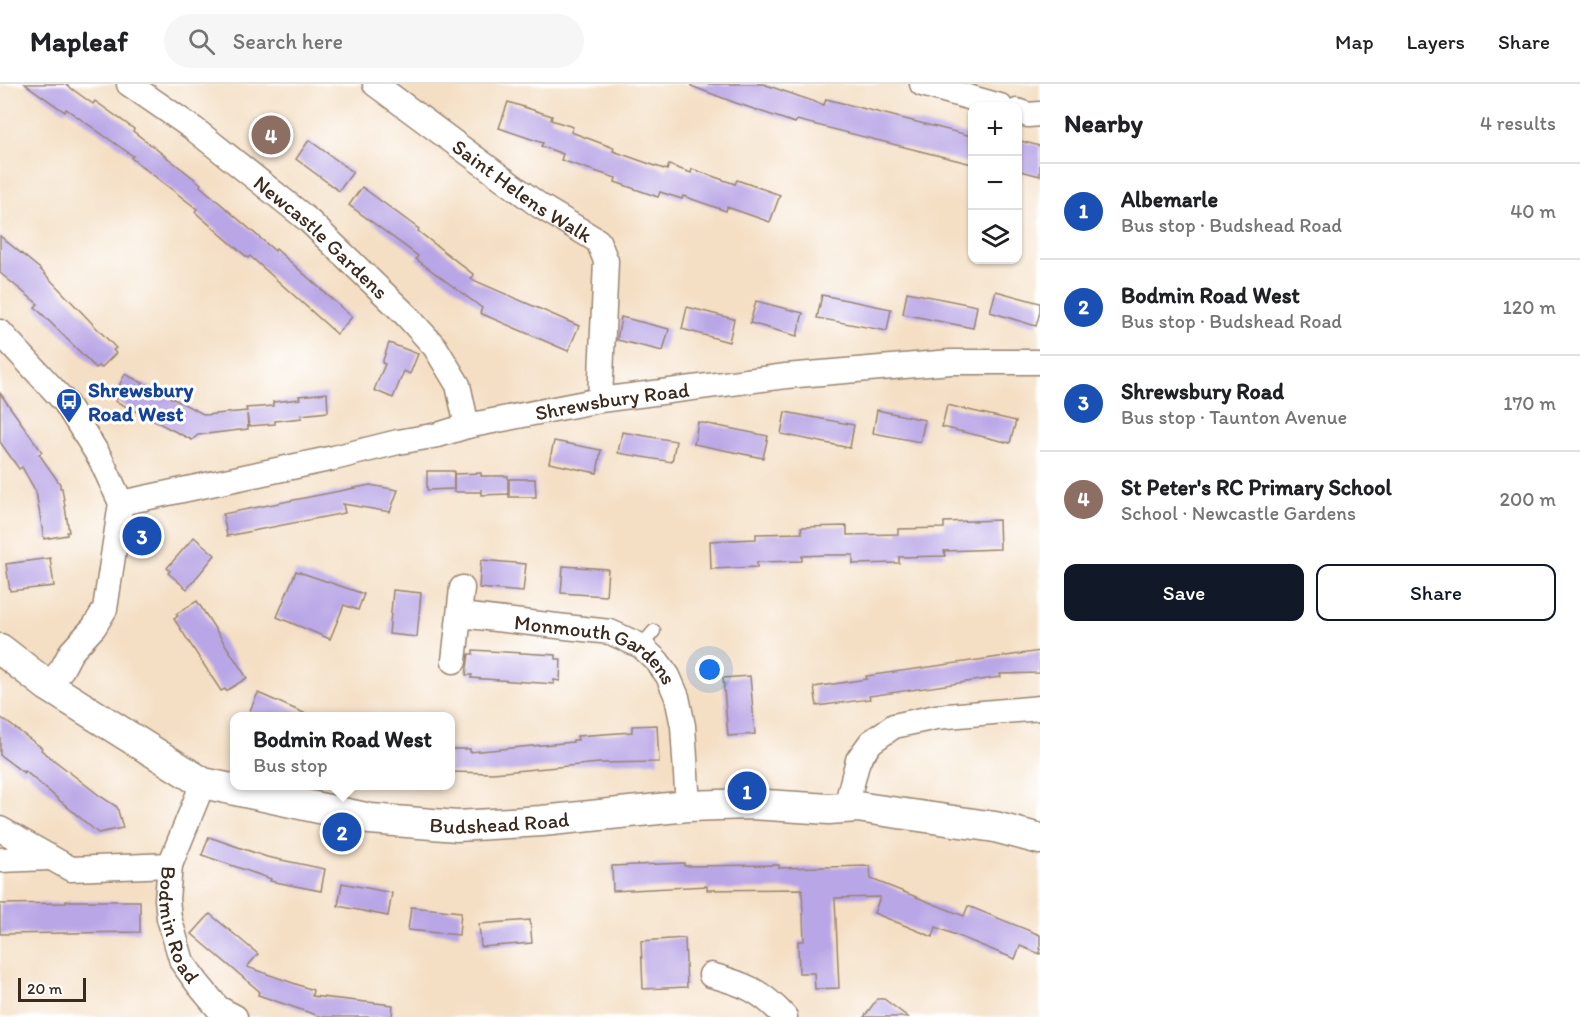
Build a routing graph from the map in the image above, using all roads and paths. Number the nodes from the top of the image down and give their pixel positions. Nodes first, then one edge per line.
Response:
1 (129, 84) edge
2 (375, 84) edge
3 (922, 84) edge
4 (986, 102) edge
5 (1022, 113) edge
6 (1040, 114) edge
7 (0, 332) edge
8 (1040, 362) edge
9 (600, 400) junction
10 (467, 426) junction
11 (121, 503) junction
12 (462, 588) dead end
13 (460, 615) junction
14 (0, 649) edge
15 (454, 661) dead end
16 (48, 686) junction
17 (1040, 708) edge
18 (203, 783) junction
19 (230, 789) edge
20 (235, 790) edge
21 (688, 806) junction
22 (846, 807) junction
23 (0, 829) edge
24 (1040, 840) edge
25 (50, 858) junction
26 (0, 860) edge
27 (170, 865) junction
28 (711, 975) dead end
29 (235, 1017) edge
30 (785, 1017) edge

1 - 10 street, Newcastle Gardens
2 - 9 street, Saint Helens Walk
3 - 4 street
5 - 6 street
7 - 11 street
8 - 9 street, Shrewsbury Road
9 - 10 street, Shrewsbury Road
10 - 11 street, Shrewsbury Road
11 - 16 street
12 - 13 street
13 - 15 street
13 - 21 street, Monmouth Gardens
14 - 16 street, Budshead Road
16 - 18 street, Budshead Road
17 - 22 street
18 - 19 street, Budshead Road
18 - 27 street, Bodmin Road
20 - 21 street, Budshead Road
21 - 22 street, Budshead Road
22 - 24 street, Budshead Road
23 - 25 street
25 - 26 street
25 - 27 street
27 - 29 street, Bodmin Road
28 - 30 street

